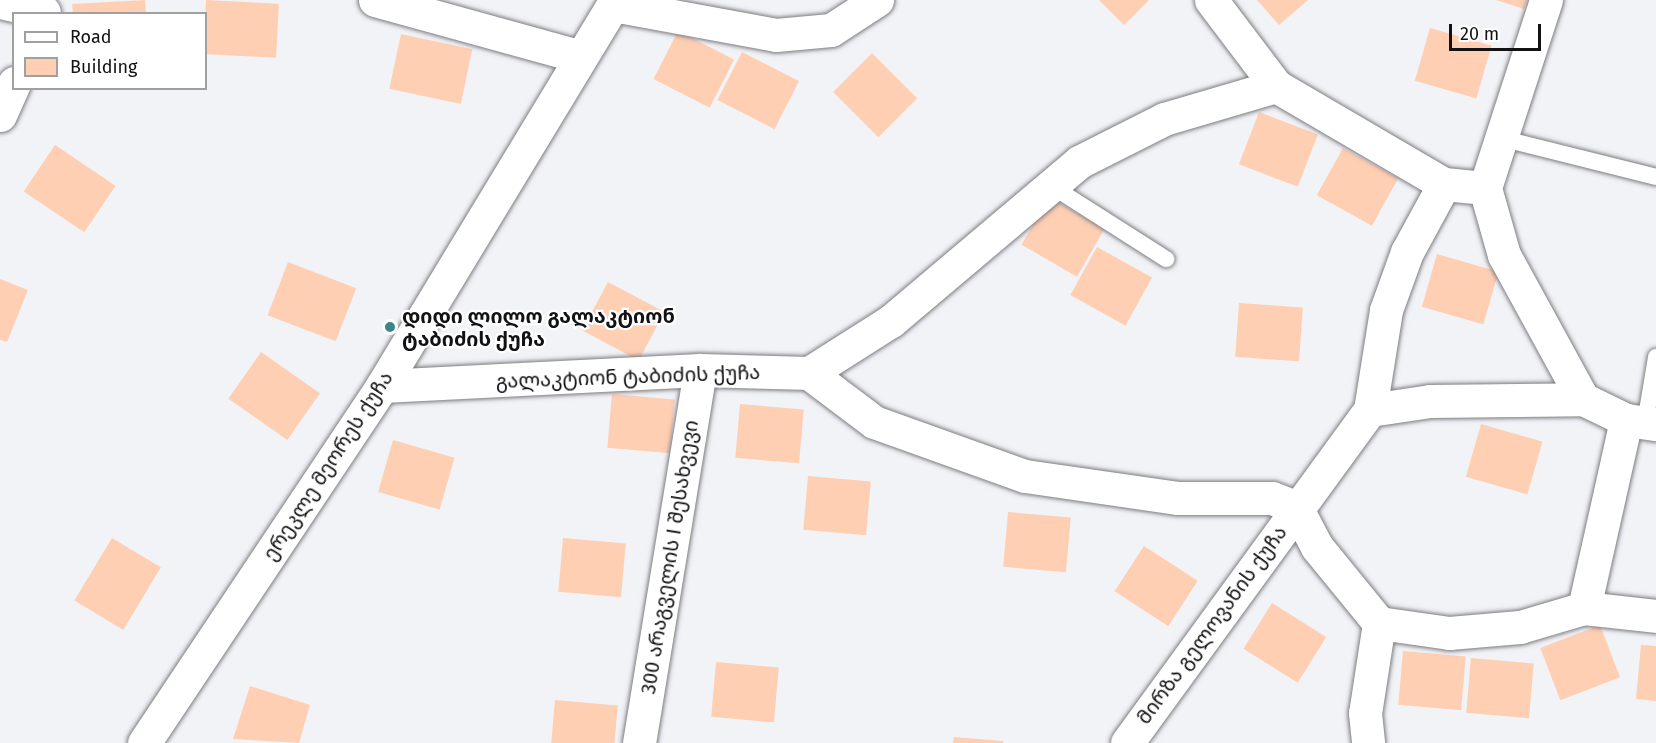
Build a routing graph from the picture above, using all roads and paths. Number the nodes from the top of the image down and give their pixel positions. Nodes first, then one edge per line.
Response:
1 (375, 0) edge
2 (877, 0) edge
3 (1211, 0) edge
4 (1546, 0) edge
5 (0, 2) edge
6 (614, 2) edge
7 (45, 8) edge
8 (579, 56) junction
9 (1276, 86) junction
10 (12, 88) edge
11 (0, 115) edge
12 (1500, 138) junction
13 (1656, 177) edge
14 (1444, 184) junction
15 (1050, 185) junction
16 (1485, 188) junction
17 (1167, 259) dead end
18 (1656, 357) edge
19 (700, 370) junction
20 (809, 373) junction
21 (382, 386) junction
22 (1584, 399) junction
23 (1370, 410) junction
24 (1642, 422) edge
25 (1296, 507) junction
26 (1584, 608) junction
27 (1656, 616) edge
28 (1378, 623) junction
29 (144, 743) edge
30 (639, 743) edge
31 (1127, 743) edge
32 (1368, 743) edge

1 - 8 street
2 - 6 street
3 - 9 street
4 - 12 street
5 - 7 street
6 - 8 street, ერეკლე მეორეს ქუჩა
8 - 21 street, ერეკლე მეორეს ქუჩა
9 - 14 street
9 - 15 street
10 - 11 street
12 - 13 lane
12 - 16 street
14 - 16 street
14 - 23 street
15 - 17 lane
15 - 20 street
16 - 22 street
18 - 24 lane
19 - 20 street, გალაკტიონ ტაბიძის ქუჩა
19 - 21 street, გალაკტიონ ტაბიძის ქუჩა
19 - 30 street, 300 არაგველის I შესახვევი
20 - 25 street
21 - 29 street, ერეკლე მეორეს ქუჩა
22 - 23 street
22 - 24 street
23 - 25 street
24 - 26 street
25 - 28 street
25 - 31 street, მირზა გელოვანის ქუჩა
26 - 27 street
26 - 28 street
28 - 32 street

